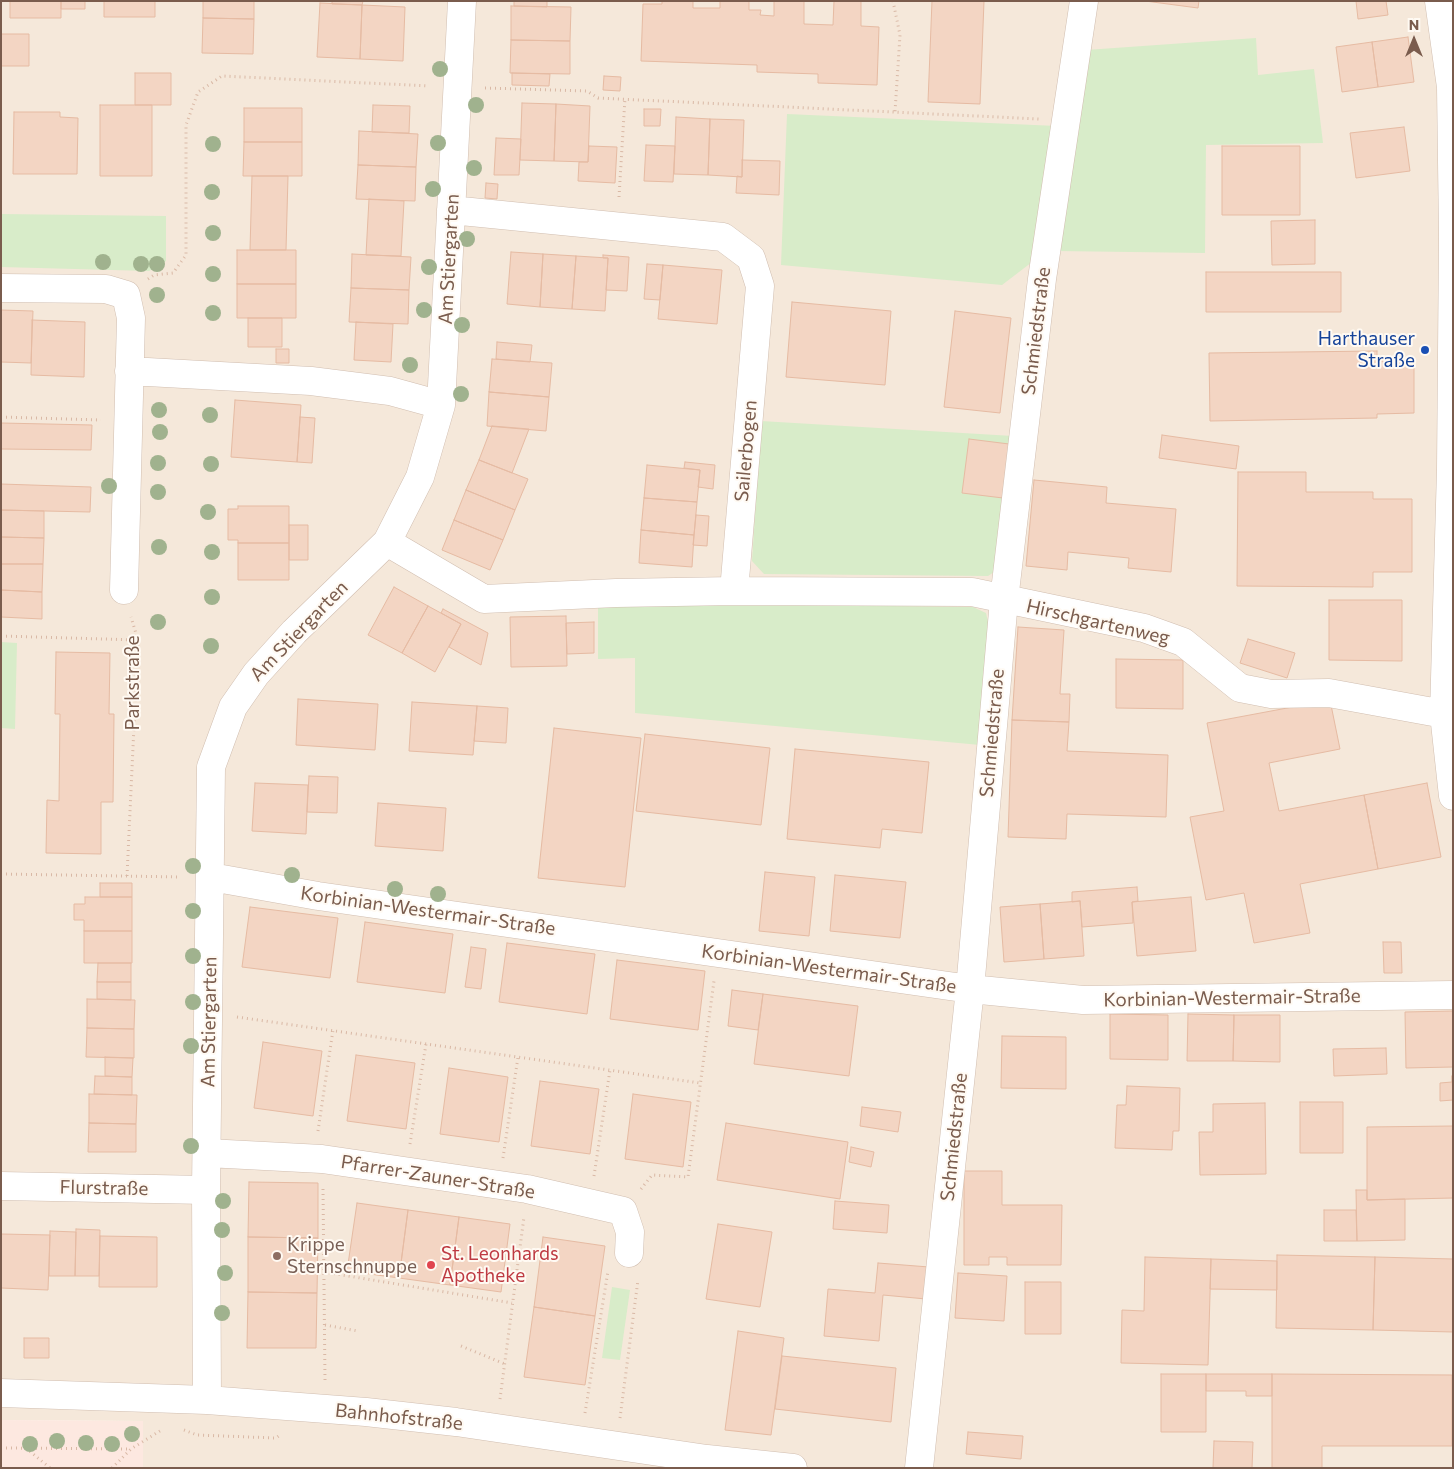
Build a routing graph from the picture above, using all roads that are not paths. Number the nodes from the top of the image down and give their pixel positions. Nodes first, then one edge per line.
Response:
1 (462, 1) edge
2 (1084, 1) edge
3 (1440, 1) edge
4 (1452, 86) edge
5 (452, 210) junction
6 (1, 288) edge
7 (129, 371) junction
8 (441, 405) junction
9 (387, 542) junction
10 (124, 590) road end
11 (734, 590) junction
12 (1004, 600) junction
13 (1444, 714) junction
14 (1453, 796) edge
15 (211, 877) junction
16 (970, 989) junction
17 (1453, 995) edge
18 (208, 1153) junction
19 (1, 1186) edge
20 (206, 1190) junction
21 (629, 1253) road end
22 (1, 1393) edge
23 (207, 1400) junction
24 (793, 1468) edge
25 (919, 1468) edge

1 - 5 street, Am Stiergarten
2 - 12 street, Schmiedstraße
3 - 4 street
4 - 13 street
5 - 8 street, Am Stiergarten
5 - 11 street, Sailerbogen
6 - 7 street
7 - 8 street
7 - 10 street
8 - 9 street, Am Stiergarten
9 - 11 street
9 - 15 street, Am Stiergarten
11 - 12 street, Hirschgartenweg
12 - 13 street, Hirschgartenweg
12 - 16 street, Schmiedstraße
13 - 14 street
15 - 16 street, Korbinian-Westermair-Straße
15 - 18 street, Am Stiergarten
16 - 17 street, Korbinian-Westermair-Straße
16 - 25 street, Schmiedstraße
18 - 20 street, Am Stiergarten
18 - 21 street, Pfarrer-Zauner-Straße
19 - 20 street, Flurstraße
20 - 23 street, Am Stiergarten
22 - 23 street, Bahnhofstraße
23 - 24 street, Bahnhofstraße

